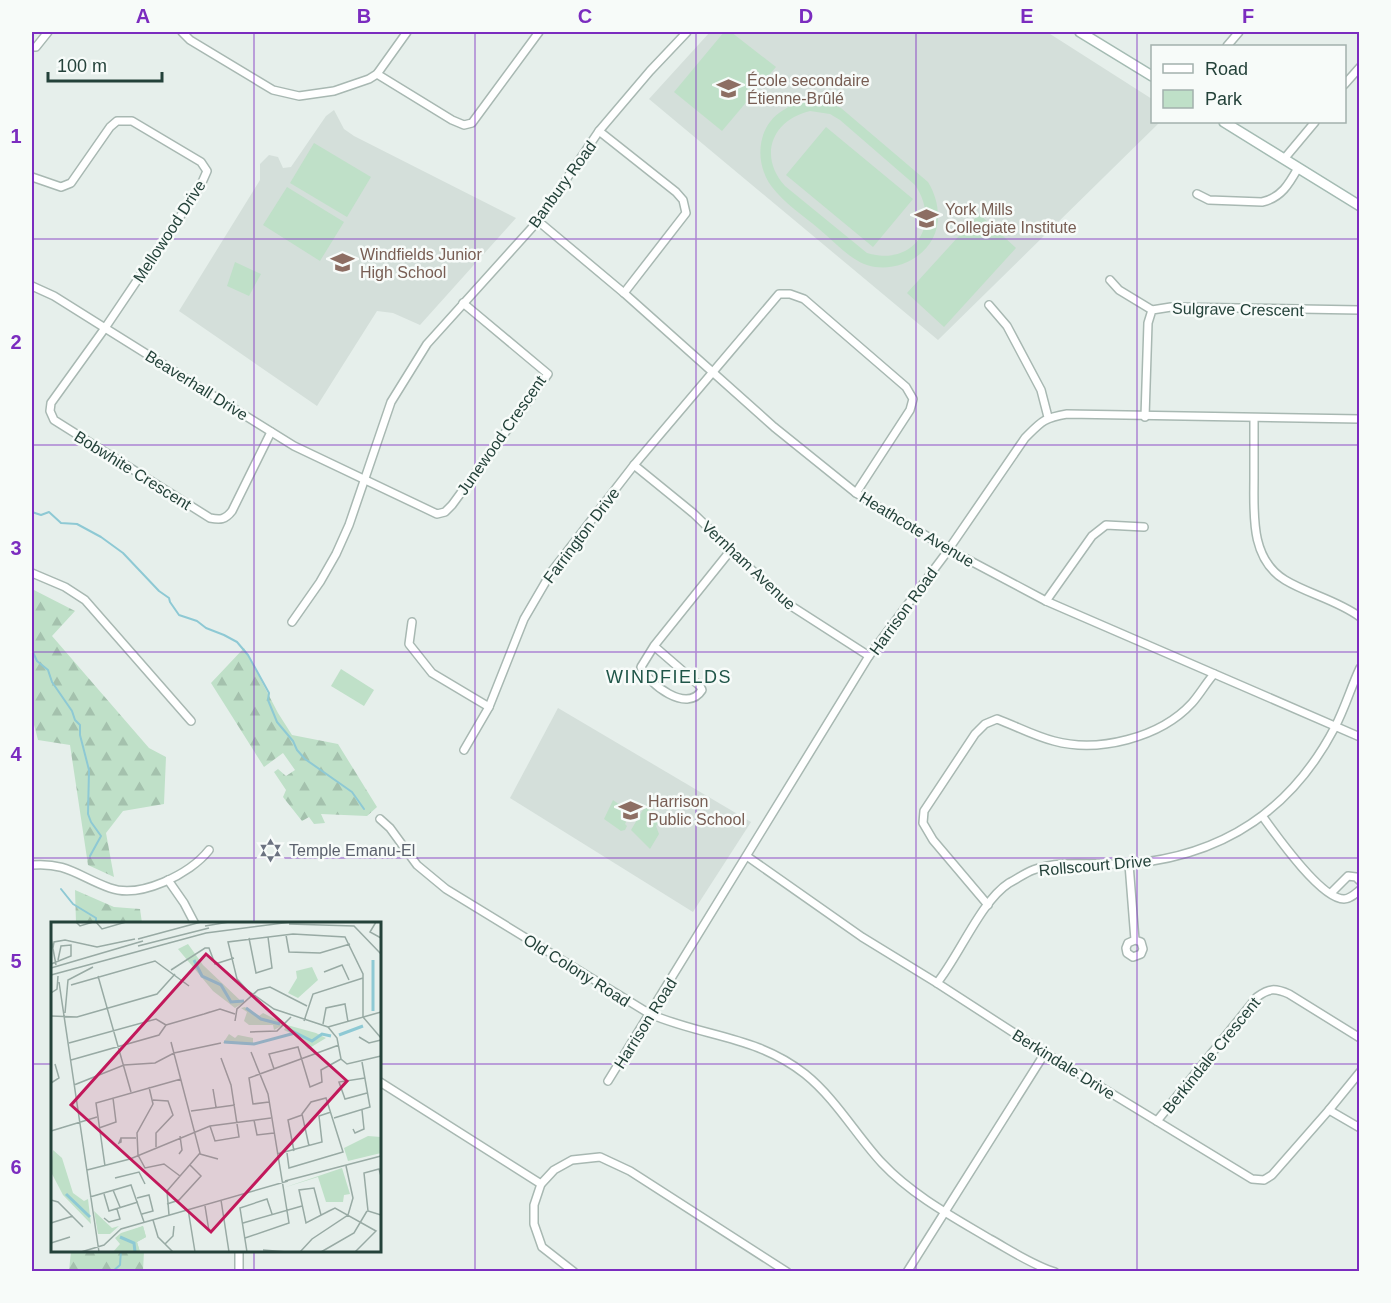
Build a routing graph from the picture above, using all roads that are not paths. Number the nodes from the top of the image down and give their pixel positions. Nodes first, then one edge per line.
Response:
1 (48, 32) edge
2 (182, 32) edge
3 (407, 32) edge
4 (539, 32) edge
5 (687, 32) edge
6 (1080, 32) edge
7 (1239, 32) edge
8 (1228, 45) edge
9 (32, 46) edge
10 (1359, 67) edge
11 (377, 74) junction
12 (1151, 75) edge
13 (1346, 83) edge
14 (1226, 123) edge
15 (1314, 123) edge
16 (599, 131) junction
17 (1284, 159) junction
18 (1298, 168) junction
19 (32, 177) edge
20 (1197, 194) dead end
21 (1359, 206) edge
22 (538, 221) junction
23 (1110, 280) dead end
24 (32, 286) edge
25 (624, 293) junction
26 (463, 303) junction
27 (989, 305) dead end
28 (1152, 310) junction
29 (1359, 310) edge
30 (105, 328) junction
31 (713, 372) junction
32 (1048, 417) junction
33 (1145, 417) junction
34 (1254, 418) junction
35 (1359, 419) edge
36 (271, 432) junction
37 (634, 465) junction
38 (363, 480) junction
39 (856, 493) junction
40 (1144, 527) dead end
41 (948, 549) junction
42 (731, 550) junction
43 (32, 573) edge
44 (1046, 601) junction
45 (1359, 617) edge
46 (292, 622) dead end
47 (412, 622) dead end
48 (654, 646) junction
49 (869, 656) junction
50 (1359, 668) edge
51 (1214, 674) junction
52 (489, 707) junction
53 (191, 721) dead end
54 (1335, 726) junction
55 (1359, 737) edge
56 (464, 750) dead end
57 (1263, 817) junction
58 (380, 819) dead end
59 (209, 850) dead end
60 (748, 856) junction
61 (1129, 864) junction
62 (32, 865) edge
63 (168, 880) junction
64 (1359, 881) edge
65 (1359, 890) edge
66 (1331, 892) junction
67 (988, 905) junction
68 (194, 922) edge
69 (1135, 939) dead end
70 (937, 982) junction
71 (650, 1014) junction
72 (1359, 1038) edge
73 (1045, 1053) junction
74 (1359, 1072) edge
75 (608, 1081) dead end
76 (381, 1083) edge
77 (1329, 1110) junction
78 (1157, 1121) junction
79 (1359, 1128) edge
80 (541, 1184) junction
81 (944, 1211) junction
82 (239, 1252) edge
83 (239, 1272) edge
84 (574, 1272) edge
85 (787, 1272) edge
86 (907, 1272) edge
87 (1055, 1272) edge

1 - 9 street
2 - 11 street
3 - 11 street
4 - 11 street
5 - 16 street, Banbury Road
6 - 12 main road
7 - 8 street
10 - 13 street
14 - 17 main road
15 - 17 street
16 - 22 street, Banbury Road
16 - 25 street
17 - 18 main road
18 - 20 street
18 - 21 main road
19 - 30 street, Mellowood Drive
22 - 25 street, Heathcote Avenue
22 - 26 street, Banbury Road
23 - 28 street
24 - 30 street, Beaverhall Drive
25 - 31 street, Heathcote Avenue
26 - 38 street, Banbury Road
26 - 38 street, Junewood Crescent
27 - 32 street
28 - 29 street, Sulgrave Crescent
28 - 33 street, Sulgrave Crescent
30 - 36 street, Beaverhall Drive
30 - 36 street, Bobwhite Crescent
31 - 37 street, Farrington Drive
31 - 39 street, Heathcote Avenue
31 - 39 street, Farrington Drive
32 - 33 street
32 - 41 street, Harrison Road
33 - 34 street
34 - 35 street
34 - 45 street
36 - 38 street, Beaverhall Drive
37 - 42 street, Vernham Avenue
37 - 52 street, Farrington Drive
38 - 46 street, Banbury Road
39 - 41 street, Heathcote Avenue
40 - 44 street
41 - 44 street, Heathcote Avenue
41 - 49 street, Harrison Road
42 - 48 street
42 - 49 street, Vernham Avenue
43 - 53 street
44 - 51 street, Heathcote Avenue
47 - 52 street
48 - 48 street
49 - 60 street, Harrison Road
50 - 54 street, Rollscourt Drive
51 - 54 street, Heathcote Avenue
51 - 67 street
52 - 56 street, Farrington Drive
54 - 55 street, Heathcote Avenue
54 - 57 street, Rollscourt Drive
57 - 61 street, Rollscourt Drive
57 - 66 street
58 - 71 street, Old Colony Road
59 - 63 street
60 - 70 street, Berkindale Drive
60 - 71 street, Harrison Road
61 - 67 street, Rollscourt Drive
61 - 69 street
62 - 63 street
63 - 68 street
64 - 66 street
65 - 66 street
67 - 70 street, Rollscourt Drive
70 - 73 street, Berkindale Drive
71 - 75 street, Harrison Road
71 - 81 street, Old Colony Road
72 - 78 street, Berkindale Crescent
73 - 78 street, Berkindale Drive
73 - 81 street
74 - 77 street, Berkindale Drive
76 - 80 street
77 - 78 street, Berkindale Drive
77 - 79 street
80 - 84 street
80 - 85 street
81 - 86 street
81 - 87 street, Old Colony Road
82 - 83 street

